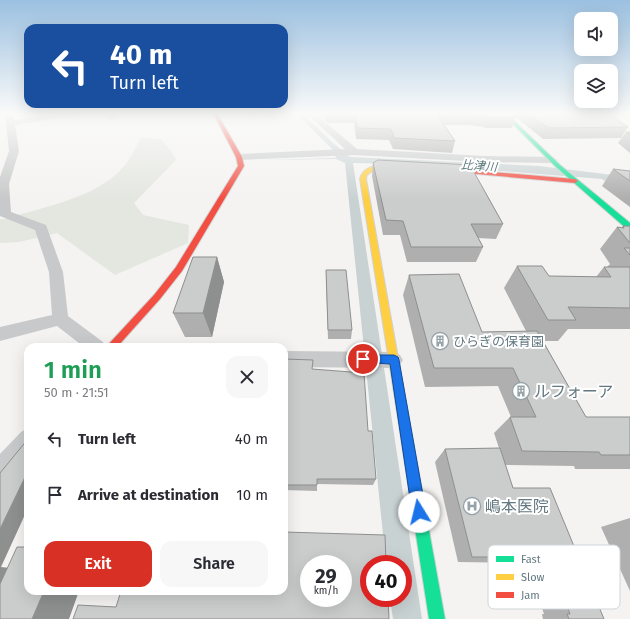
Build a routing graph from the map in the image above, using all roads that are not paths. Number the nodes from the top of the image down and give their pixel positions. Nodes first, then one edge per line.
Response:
1 (13, 142) edge
2 (231, 142) edge
3 (340, 142) edge
4 (533, 142) edge
5 (351, 152) junction
6 (239, 156) junction
7 (555, 163) junction
8 (413, 168) edge
9 (433, 170) edge
10 (573, 179) junction
11 (630, 227) edge
12 (60, 320) junction
13 (0, 334) edge
14 (92, 343) edge
15 (115, 343) edge
16 (288, 359) edge
17 (391, 360) junction
18 (24, 443) edge
19 (0, 470) edge
20 (437, 619) edge

1 - 12 street
2 - 6 street
3 - 5 street
4 - 7 street
5 - 6 street
5 - 7 street
6 - 15 street
7 - 10 street
8 - 17 street
9 - 10 street
10 - 11 street
12 - 13 street
12 - 14 street
16 - 17 street
17 - 20 street
18 - 19 street

